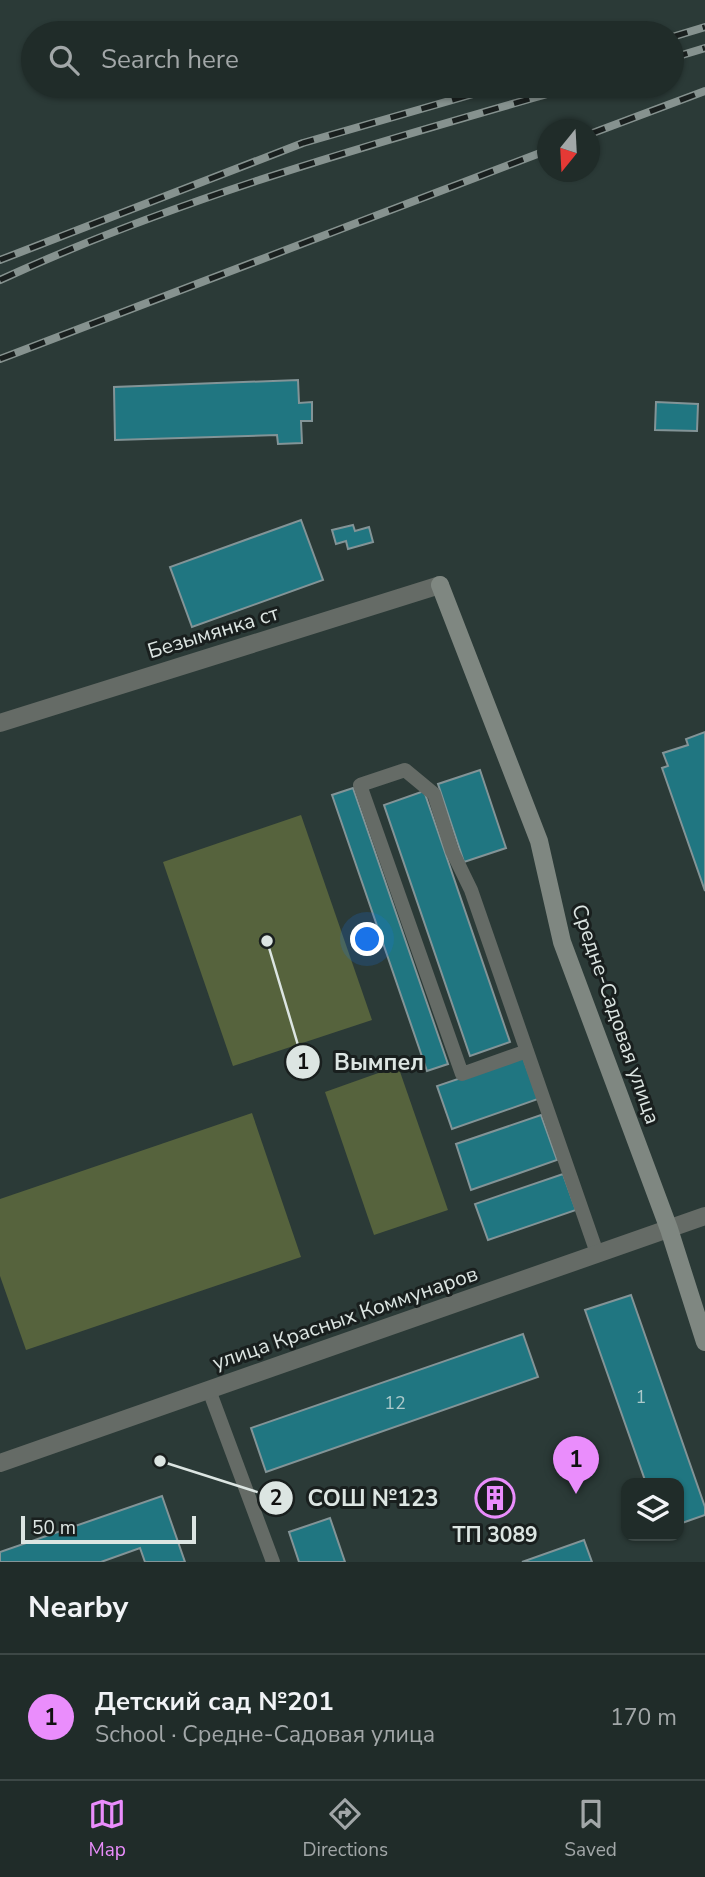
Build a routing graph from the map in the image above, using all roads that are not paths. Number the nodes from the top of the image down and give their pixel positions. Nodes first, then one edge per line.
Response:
1 (440, 585) joint
2 (0, 723) edge
3 (527, 1051) junction
4 (705, 1216) edge
5 (668, 1229) junction
6 (597, 1253) junction
7 (705, 1342) edge
8 (209, 1390) junction
9 (0, 1463) edge
10 (273, 1562) edge

1 - 2 street, Безымянка ст
1 - 5 street, Средне-Садовая улица
3 - 3 lane
3 - 6 lane
4 - 5 street, улица Красных Коммунаров
5 - 6 street, улица Красных Коммунаров
5 - 7 street, Средне-Садовая улица
6 - 8 street, улица Красных Коммунаров
8 - 9 street, улица Красных Коммунаров
8 - 10 lane

